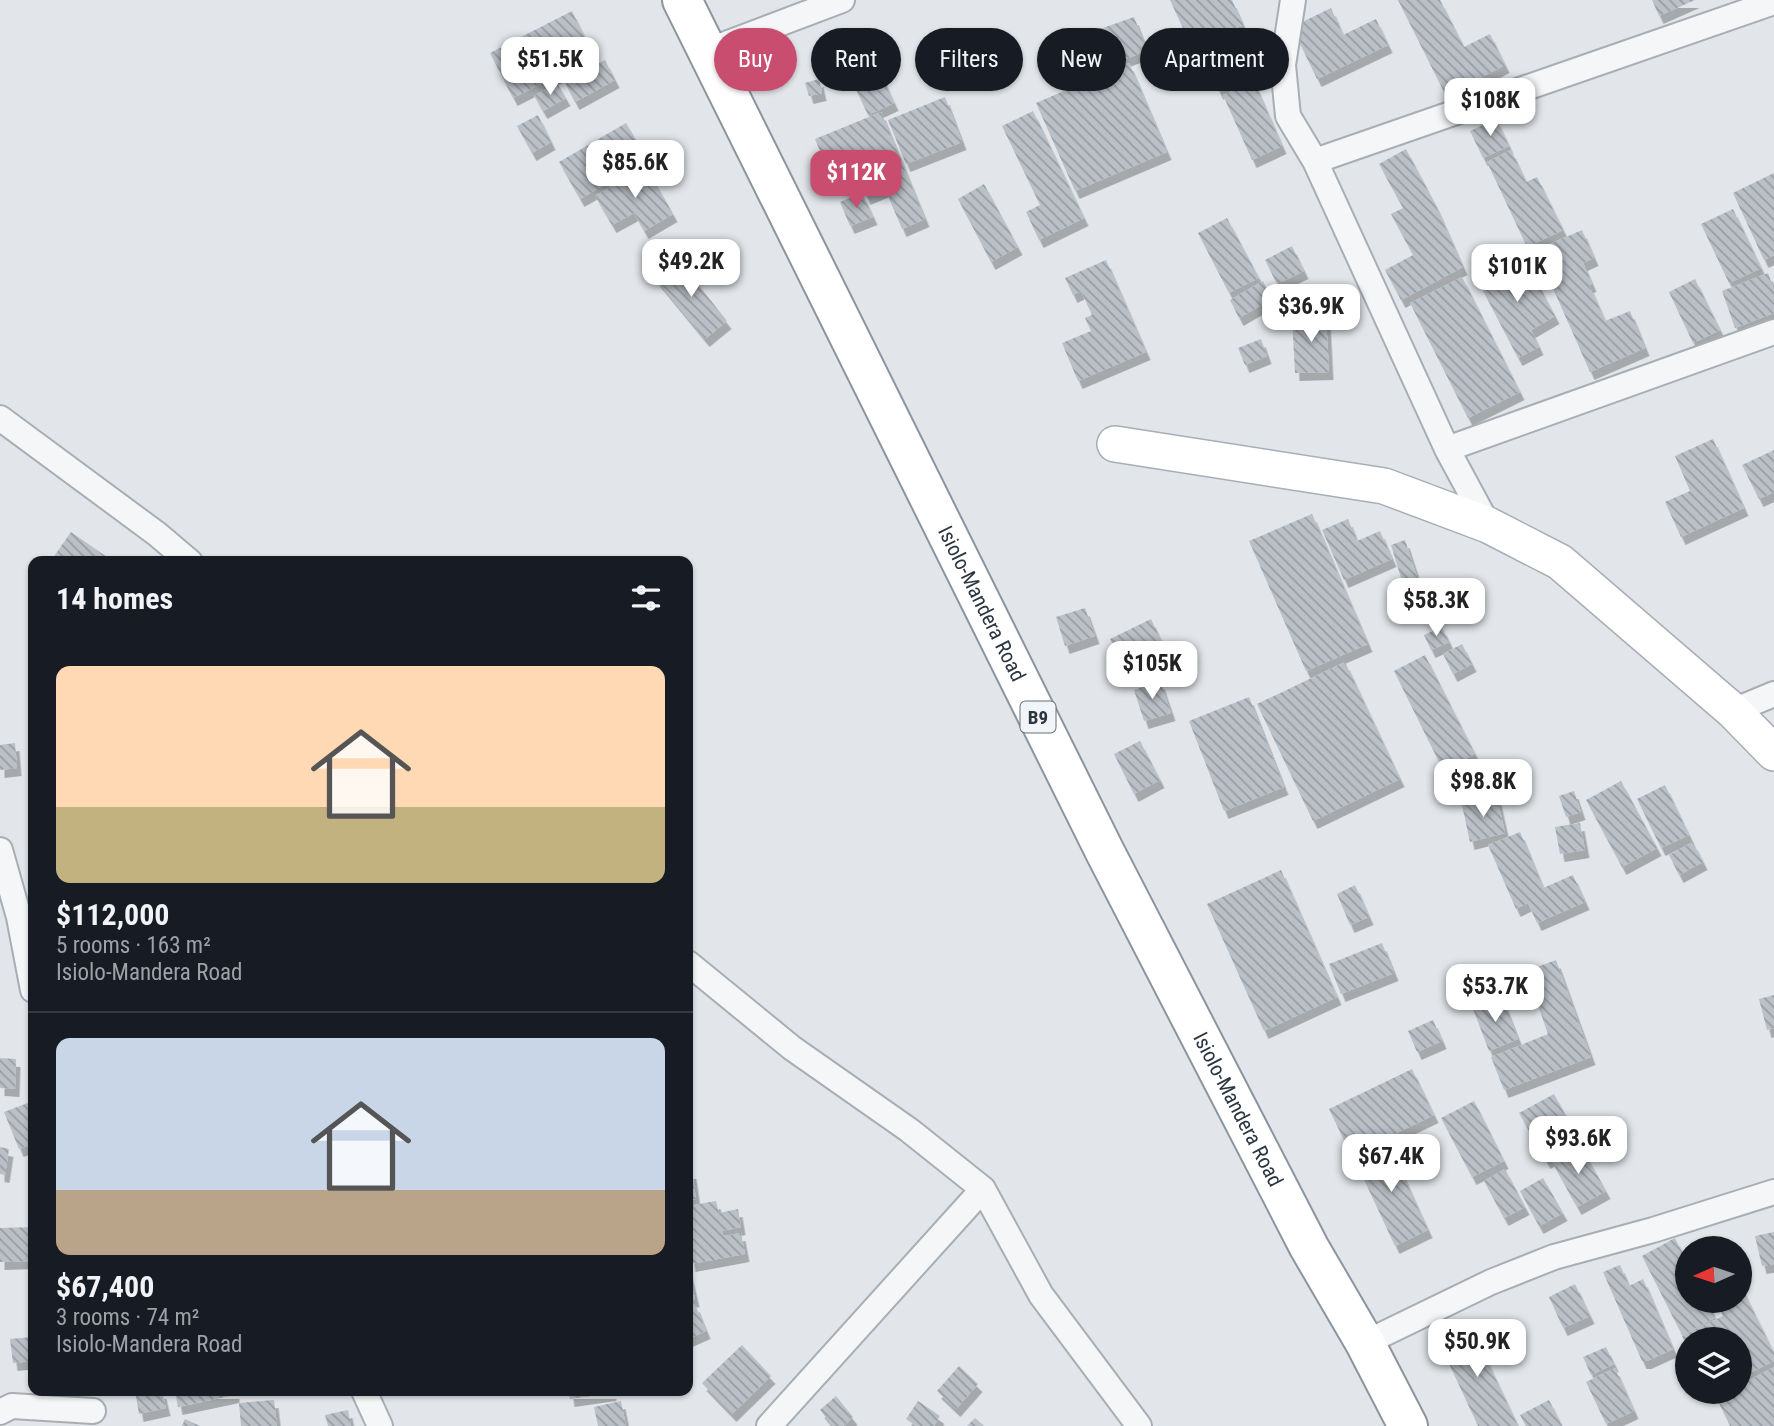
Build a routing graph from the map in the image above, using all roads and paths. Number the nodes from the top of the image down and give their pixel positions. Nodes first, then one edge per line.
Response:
1 (682, 0) edge
2 (842, 0) edge
3 (1293, 0) edge
4 (1774, 2) edge
5 (707, 51) junction
6 (1315, 161) junction
7 (1774, 332) edge
8 (0, 418) edge
9 (1115, 444) dead end
10 (1447, 449) junction
11 (1488, 525) junction
12 (183, 556) edge
13 (1774, 694) edge
14 (1733, 711) junction
15 (1774, 753) edge
16 (0, 850) edge
17 (28, 964) edge
18 (693, 967) edge
19 (983, 1189) junction
20 (1774, 1192) edge
21 (1365, 1343) junction
22 (366, 1396) edge
23 (92, 1409) edge
24 (0, 1412) edge
25 (380, 1426) edge
26 (769, 1426) edge
27 (1139, 1426) edge
28 (1408, 1426) edge

1 - 5 highway, Isiolo-Mandera Road / B9
2 - 5 street
3 - 6 street
4 - 6 street
5 - 21 highway, Isiolo-Mandera Road / B9
6 - 10 street
7 - 10 street
8 - 12 street
9 - 11 main road
10 - 11 street
11 - 14 main road
13 - 14 street
14 - 15 main road
16 - 17 street
18 - 19 street
19 - 26 street
19 - 27 street
20 - 21 street
21 - 28 highway, Isiolo-Mandera Road / B9
22 - 25 street
23 - 24 street

